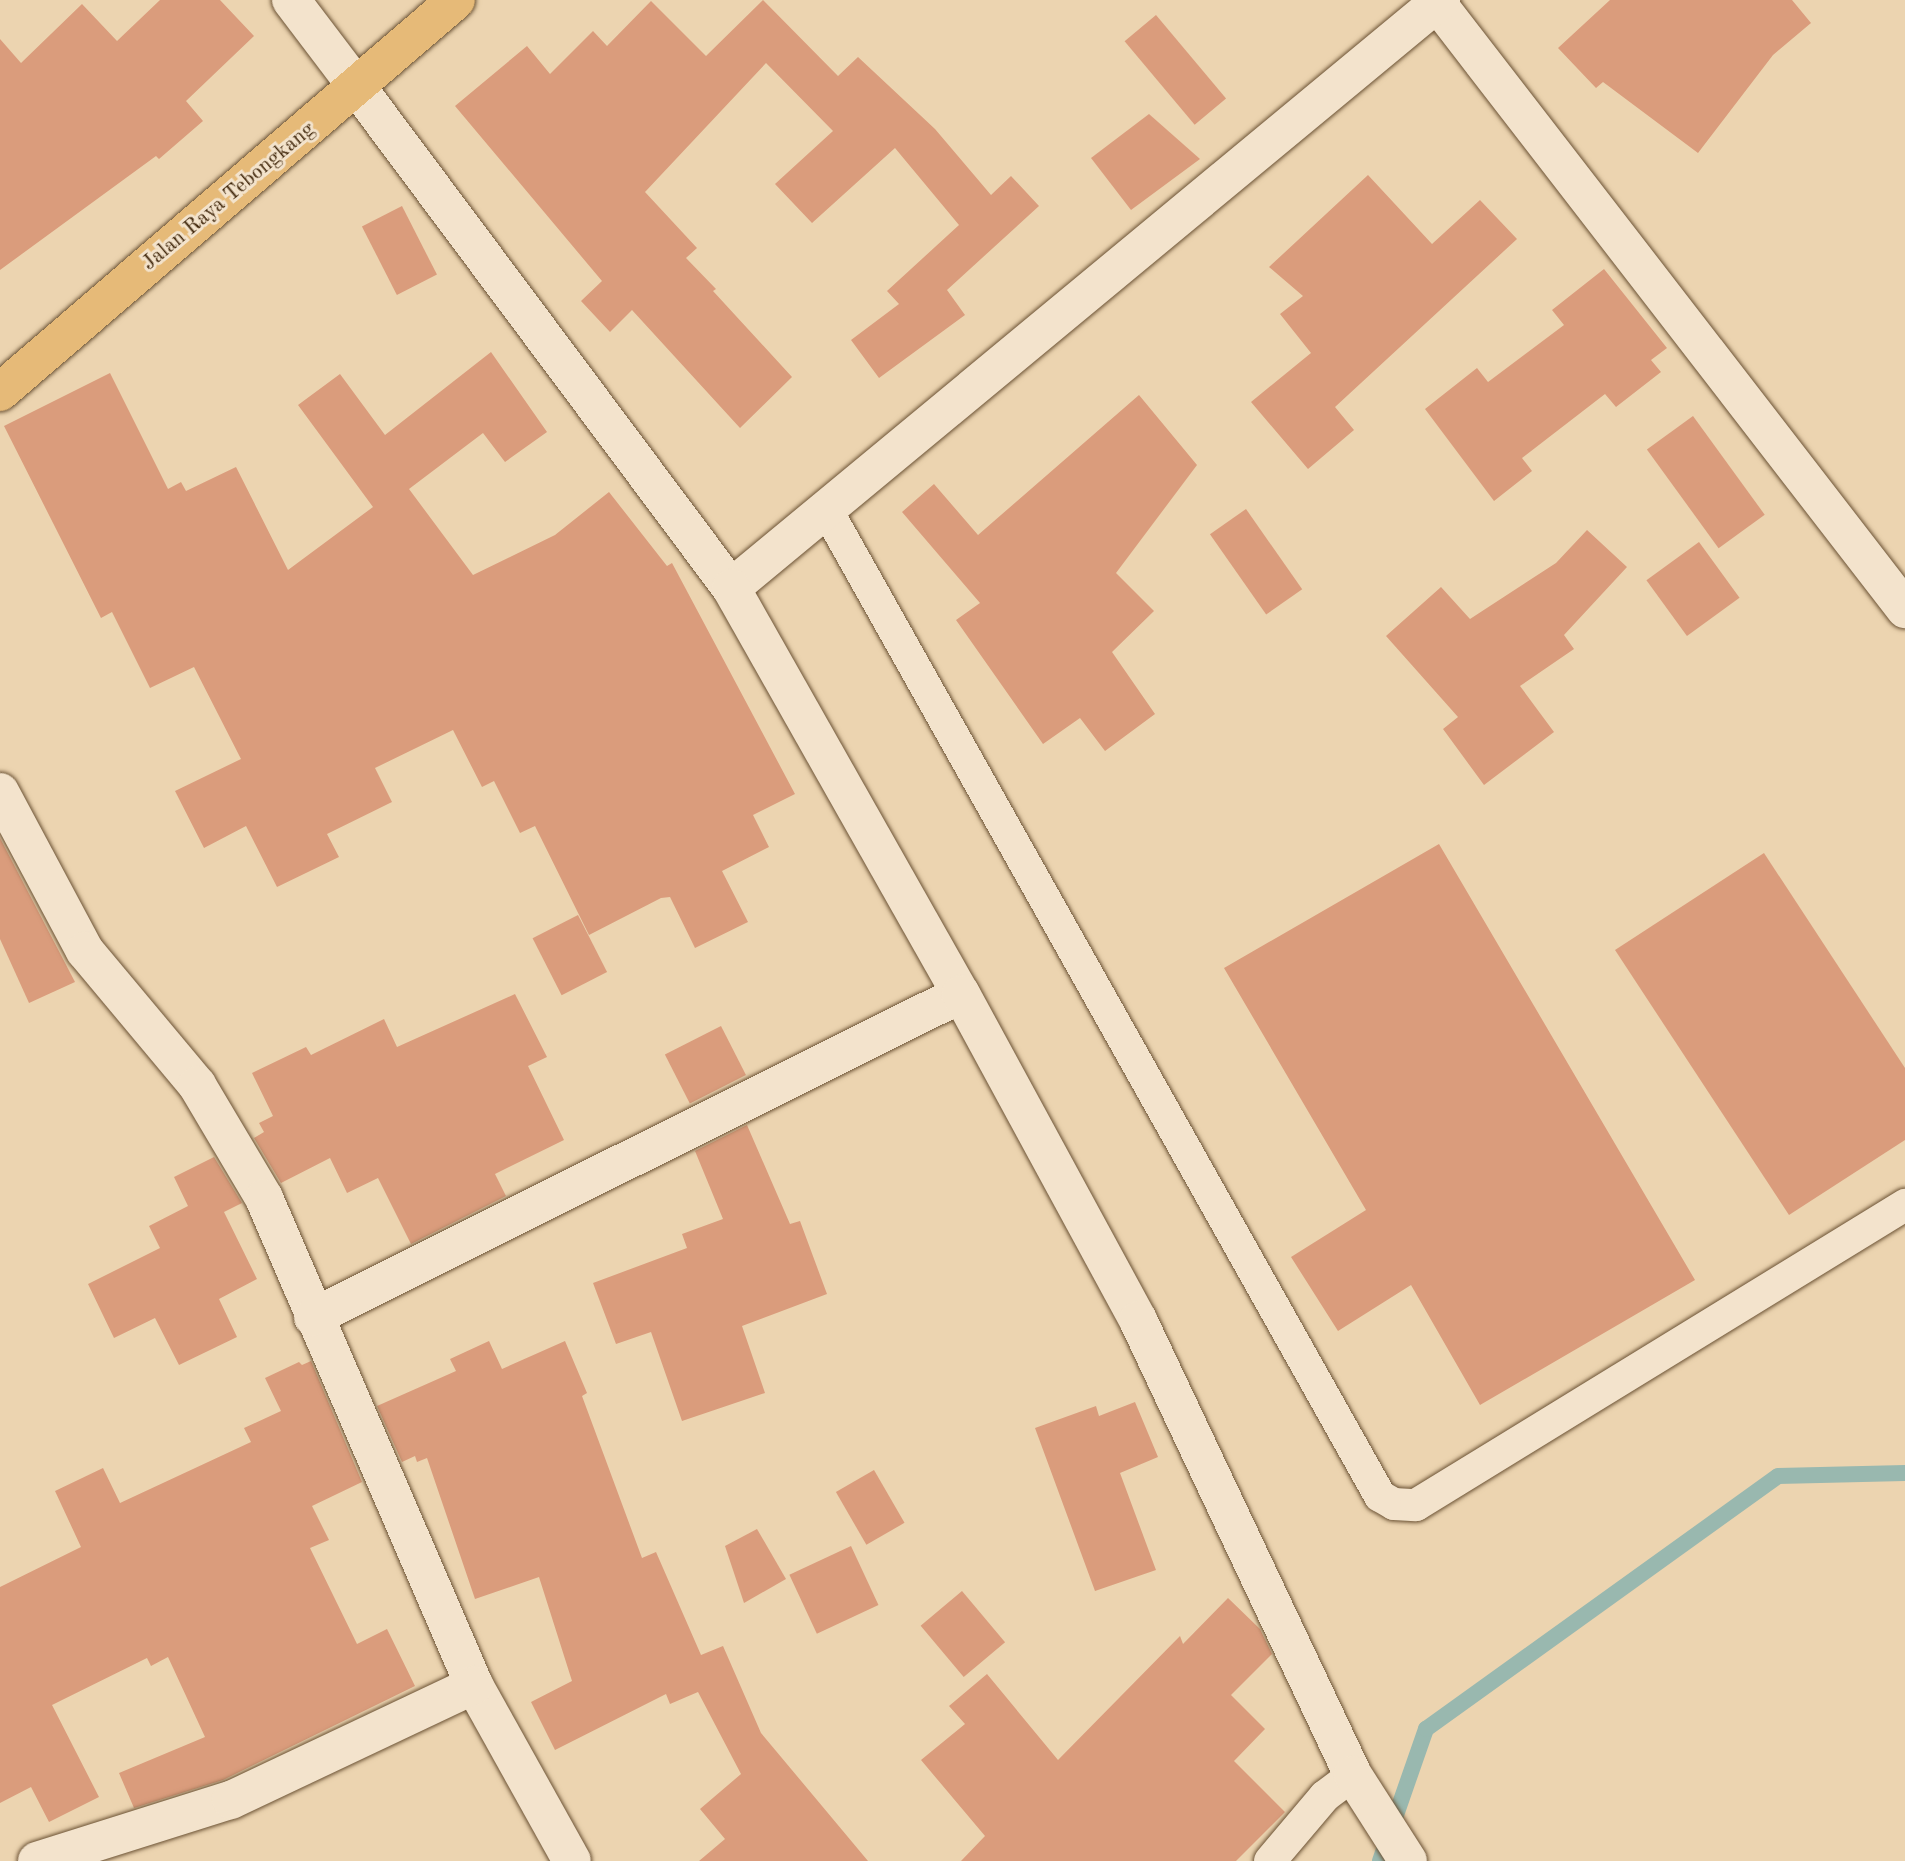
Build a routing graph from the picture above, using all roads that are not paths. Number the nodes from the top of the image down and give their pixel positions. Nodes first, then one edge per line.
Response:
1 (291, 0) edge
2 (456, 0) edge
3 (1439, 1) edge
4 (357, 88) junction
5 (0, 392) edge
6 (825, 507) junction
7 (731, 588) junction
8 (1905, 609) edge
9 (0, 792) edge
10 (961, 994) junction
11 (1905, 1205) edge
12 (313, 1317) junction
13 (474, 1685) junction
14 (1361, 1790) junction
15 (37, 1861) edge
16 (572, 1861) edge
17 (1269, 1861) edge
18 (1408, 1861) edge

1 - 4 street
2 - 4 main road, Jalan Raya Tebongkang
3 - 6 street
3 - 8 street
4 - 5 main road, Jalan Raya Tebongkang
4 - 7 street
6 - 7 street
6 - 11 lane
7 - 10 street
9 - 12 street
10 - 12 street
10 - 14 street
12 - 13 street
13 - 15 street
13 - 16 street
14 - 17 lane
14 - 18 street

